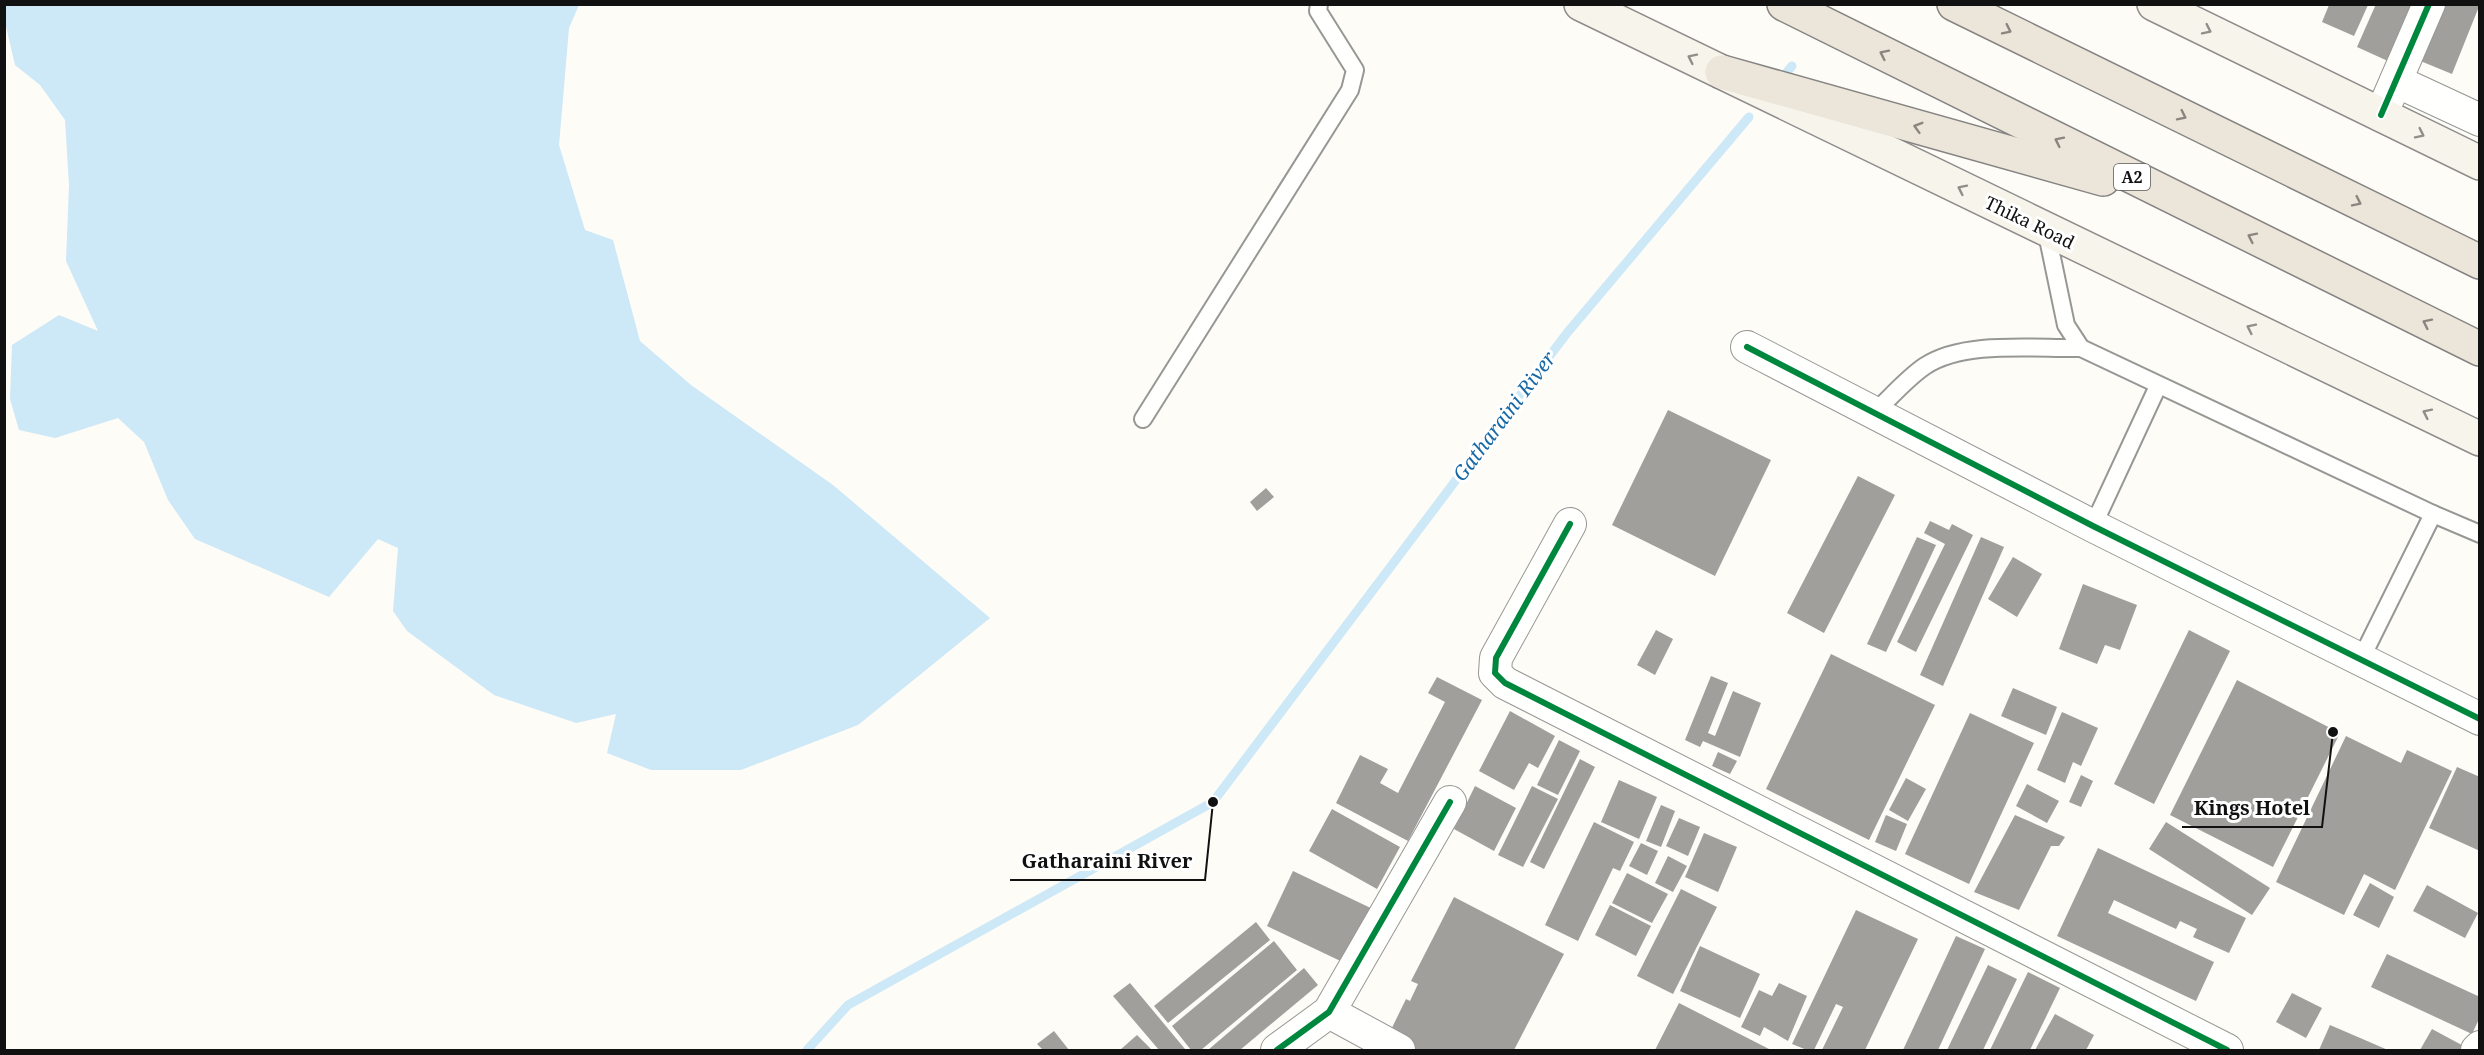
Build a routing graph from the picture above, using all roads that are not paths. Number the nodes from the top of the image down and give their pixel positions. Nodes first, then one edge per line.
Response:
1 (1319, 4) edge
2 (1581, 4) edge
3 (1784, 4) edge
4 (1954, 4) edge
5 (2154, 4) edge
6 (2429, 4) edge
7 (1722, 72) junction
8 (2396, 81) junction
9 (2381, 115) junction
10 (2480, 120) edge
11 (2480, 163) edge
12 (2177, 200) junction
13 (2046, 229) junction
14 (2480, 262) edge
15 (1747, 347) dead end
16 (2081, 348) junction
17 (2480, 349) edge
18 (2158, 386) junction
19 (1874, 413) junction
20 (1143, 419) dead end
21 (2480, 439) edge
22 (2433, 514) junction
23 (1569, 524) dead end
24 (2094, 526) junction
25 (2480, 534) edge
26 (2361, 659) junction
27 (2480, 719) edge
28 (1450, 802) dead end
29 (1329, 1012) junction
30 (1277, 1050) edge
31 (1399, 1050) edge
32 (2227, 1050) edge

1 - 20 lane
7 -> 2 main road, Thika Road
12 -> 3 highway, A2
4 -> 14 highway
5 -> 9 main road
6 - 8 street
12 -> 7 highway
13 -> 7 main road, Thika Road
8 - 9 street
8 - 10 street
9 -> 11 main road
17 -> 12 highway, A2
13 - 16 lane
21 -> 13 main road, Thika Road
15 - 19 street
16 - 18 lane
16 - 19 lane
18 - 22 lane
18 - 24 lane
19 - 24 street
22 - 25 lane
22 - 26 lane
23 - 32 street
24 - 26 street
26 - 27 street
28 - 29 street
29 - 30 street
29 - 31 street

